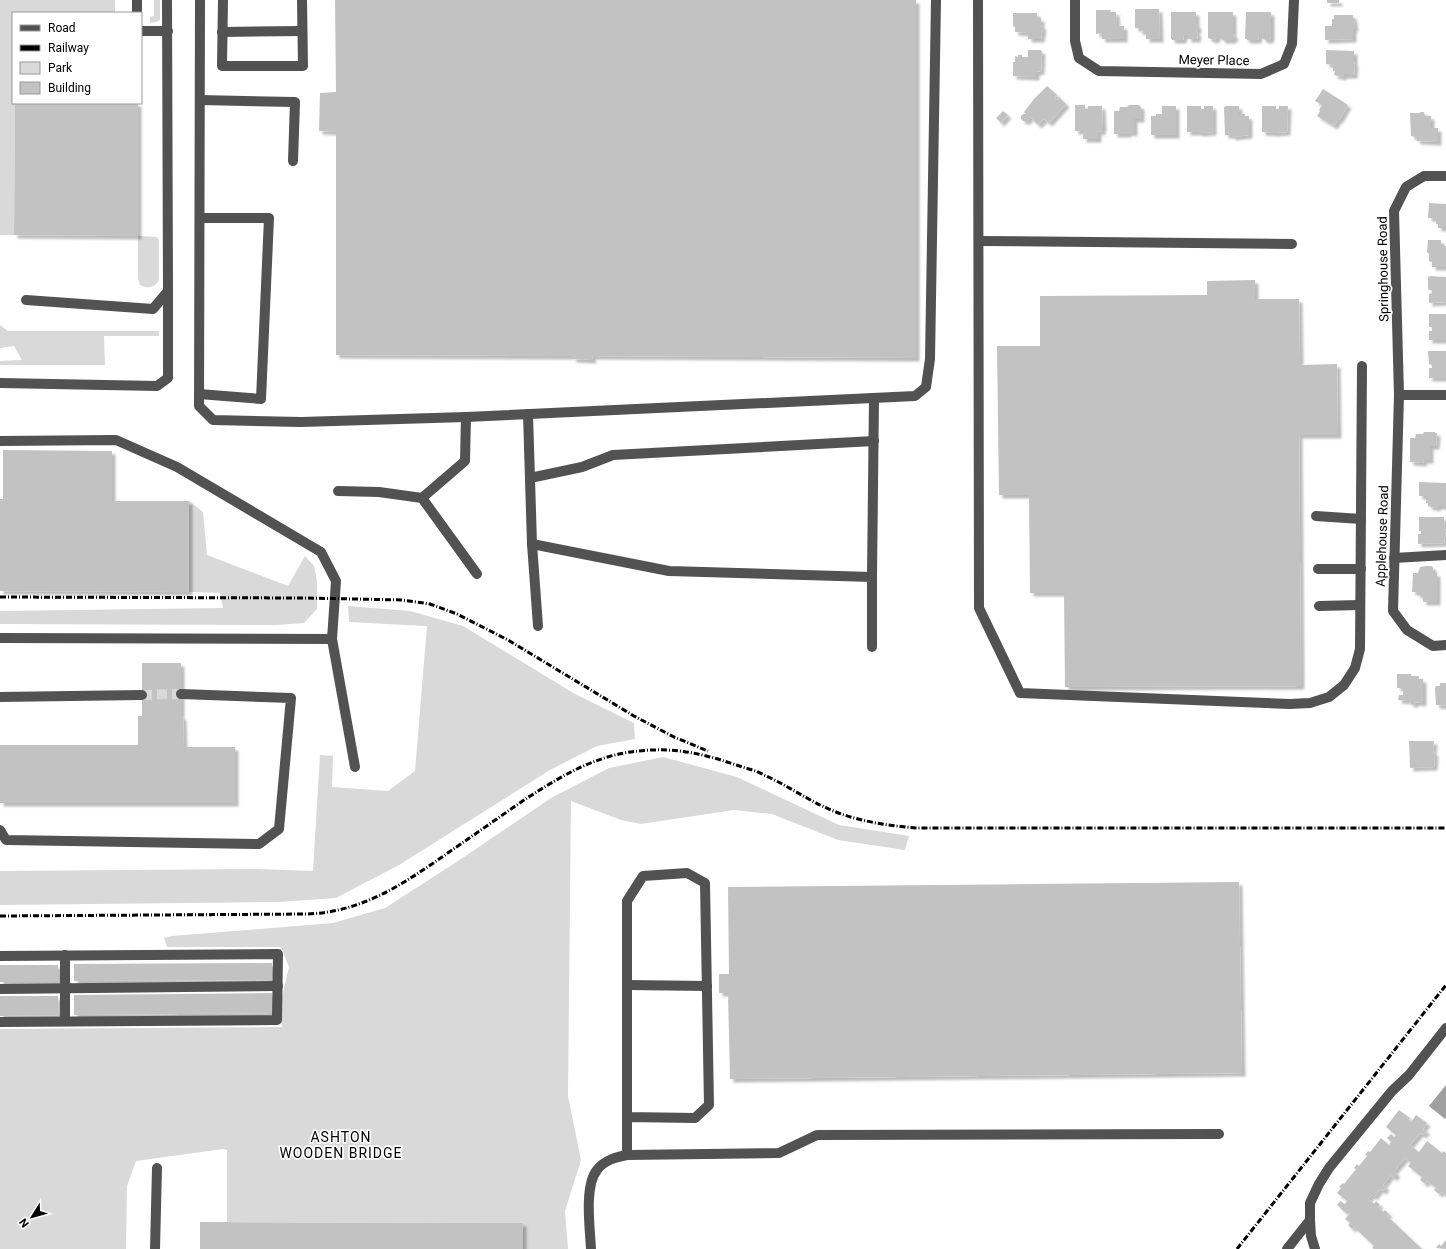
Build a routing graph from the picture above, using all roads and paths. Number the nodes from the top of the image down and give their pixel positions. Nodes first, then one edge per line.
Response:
1 (137, 0) edge
2 (167, 0) edge
3 (200, 0) edge
4 (222, 0) edge
5 (302, 0) edge
6 (936, 0) edge
7 (978, 0) edge
8 (1075, 0) edge
9 (1294, 0) edge
10 (136, 12) edge
11 (302, 30) junction
12 (142, 31) edge
13 (168, 31) junction
14 (222, 32) junction
15 (200, 100) junction
16 (293, 161) dead end
17 (1446, 176) edge
18 (200, 218) junction
19 (979, 241) junction
20 (1292, 244) dead end
21 (168, 291) junction
22 (26, 300) dead end
23 (1362, 366) dead end
24 (0, 383) edge
25 (199, 394) junction
26 (1399, 395) junction
27 (1446, 395) edge
28 (874, 398) junction
29 (528, 414) junction
30 (466, 417) junction
31 (874, 440) junction
32 (0, 441) edge
33 (530, 478) junction
34 (338, 491) dead end
35 (422, 498) junction
36 (1316, 516) dead end
37 (1361, 519) junction
38 (532, 544) junction
39 (1446, 555) edge
40 (1394, 558) junction
41 (1318, 569) dead end
42 (1361, 569) junction
43 (477, 574) dead end
44 (872, 577) junction
45 (1360, 605) junction
46 (1319, 606) dead end
47 (538, 626) dead end
48 (0, 638) edge
49 (332, 639) junction
50 (1446, 645) edge
51 (872, 647) dead end
52 (181, 694) tunnel mouth
53 (142, 695) tunnel mouth
54 (0, 697) edge
55 (355, 766) dead end
56 (0, 830) edge
57 (65, 955) junction
58 (0, 956) edge
59 (627, 985) junction
60 (278, 986) junction
61 (707, 986) junction
62 (65, 988) junction
63 (0, 989) edge
64 (65, 1021) junction
65 (0, 1022) edge
66 (1446, 1028) edge
67 (627, 1117) junction
68 (1219, 1134) dead end
69 (627, 1155) junction
70 (157, 1168) dead end
71 (1310, 1220) junction
72 (155, 1249) edge
73 (591, 1249) edge
74 (1287, 1249) edge
75 (1316, 1249) edge

1 - 10 street
2 - 13 street
3 - 15 street
4 - 14 street
5 - 11 street
6 - 28 street
7 - 19 street
8 - 9 street, Meyer Place
11 - 14 street
11 - 14 street
12 - 13 street
13 - 21 street
15 - 16 street
15 - 18 street
17 - 26 street, Springhouse Road
18 - 25 street
18 - 25 street
19 - 20 street
19 - 45 street
21 - 22 street
21 - 24 street
23 - 37 street
25 - 30 street
26 - 27 street
26 - 40 street, Applehouse Road
28 - 29 street
28 - 31 street
29 - 30 street
29 - 33 street
30 - 35 street
31 - 33 street
31 - 44 street
32 - 49 street
33 - 38 street
34 - 35 street
35 - 43 street
36 - 37 street
37 - 42 street
38 - 44 street
38 - 47 street
39 - 40 street
40 - 50 street, Applehouse Road
41 - 42 street
42 - 45 street
44 - 51 street
45 - 46 street
48 - 49 street
49 - 55 street
52 - 56 street
53 - 54 street
57 - 58 street
57 - 60 street
57 - 62 street
59 - 61 street
59 - 61 street
59 - 67 street
60 - 62 street
60 - 64 street
61 - 67 street
62 - 63 street
62 - 64 street
64 - 65 street
66 - 71 street
67 - 69 street
68 - 69 street
69 - 73 street
70 - 72 street
71 - 74 street
71 - 75 street

